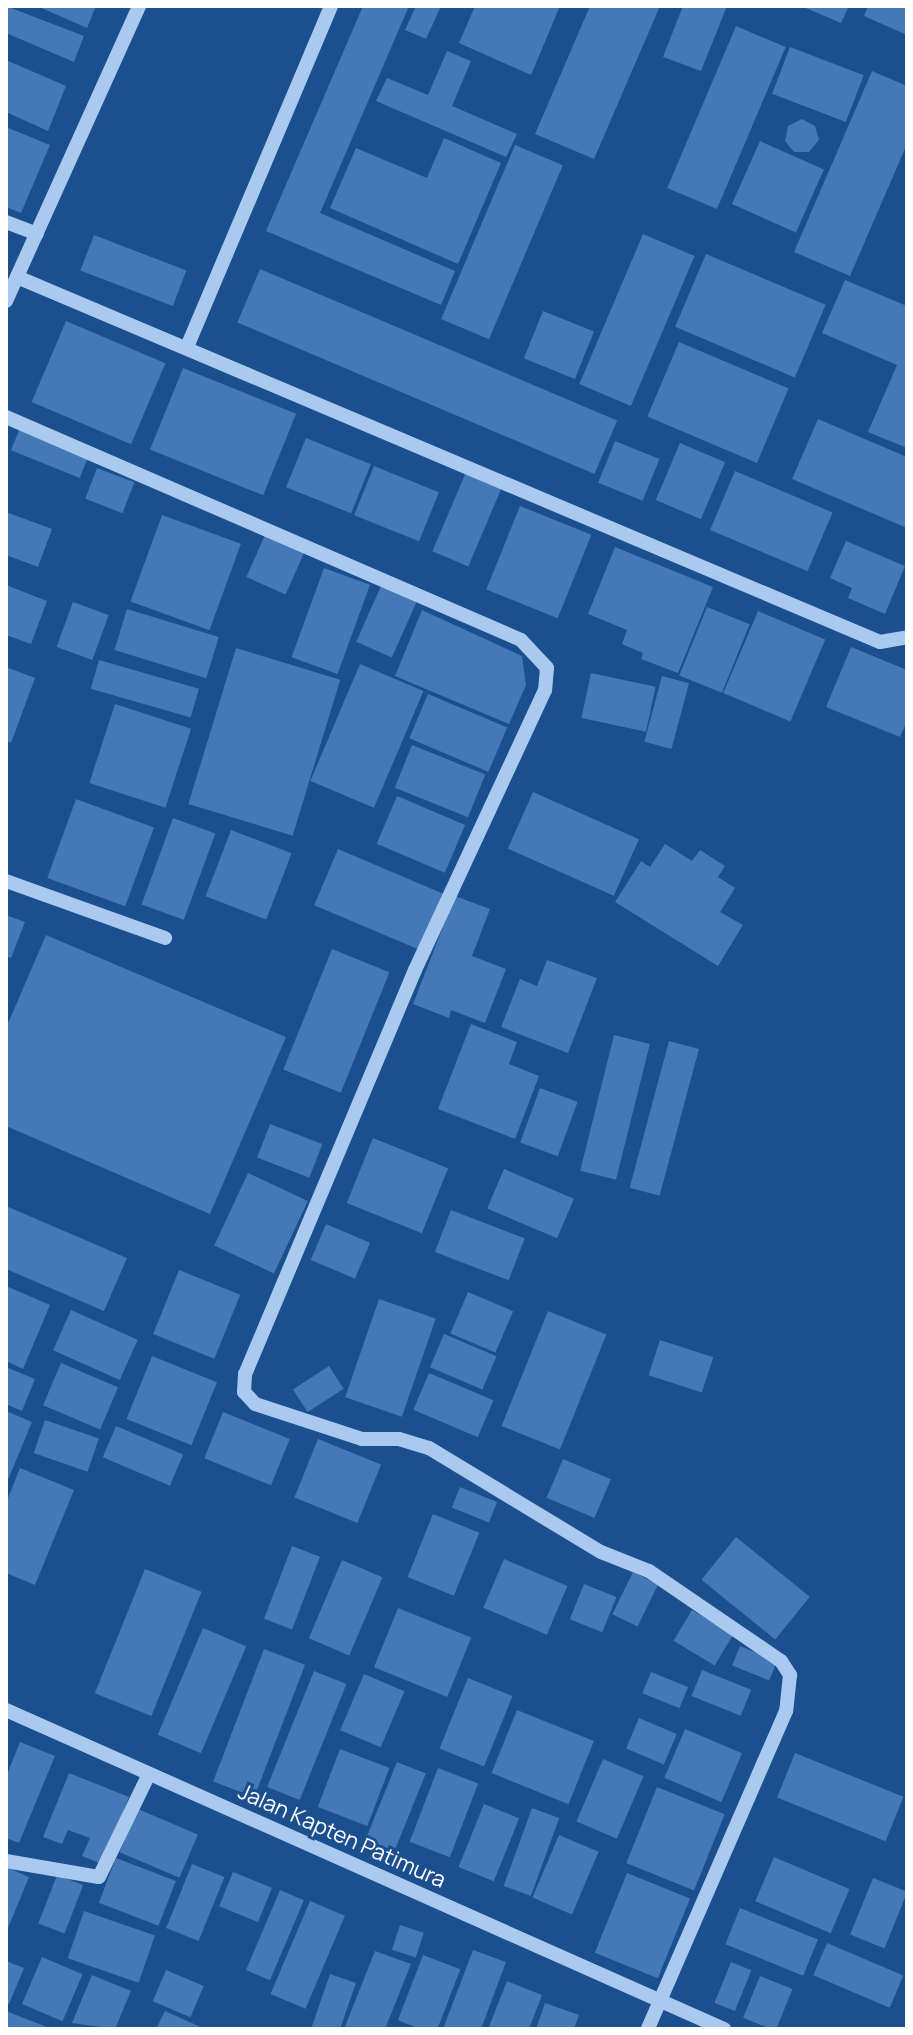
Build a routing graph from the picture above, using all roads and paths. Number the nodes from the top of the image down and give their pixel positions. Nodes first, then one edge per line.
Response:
1 (139, 6) edge
2 (331, 6) edge
3 (6, 222) edge
4 (37, 234) junction
5 (17, 277) junction
6 (6, 301) edge
7 (187, 347) junction
8 (6, 417) edge
9 (907, 637) edge
10 (6, 881) edge
11 (165, 938) dead end
12 (6, 1710) edge
13 (149, 1774) junction
14 (6, 1861) edge
15 (661, 2002) junction
16 (648, 2029) edge
17 (724, 2029) edge

1 - 4 street
2 - 7 street
3 - 4 street
4 - 5 street
5 - 6 street
5 - 7 street
7 - 9 street
8 - 15 street
10 - 11 street
12 - 13 street, Jalan Kapten Patimura
13 - 14 street
13 - 15 street, Jalan Kapten Patimura
15 - 16 street
15 - 17 street, Jalan Kapten Patimura

